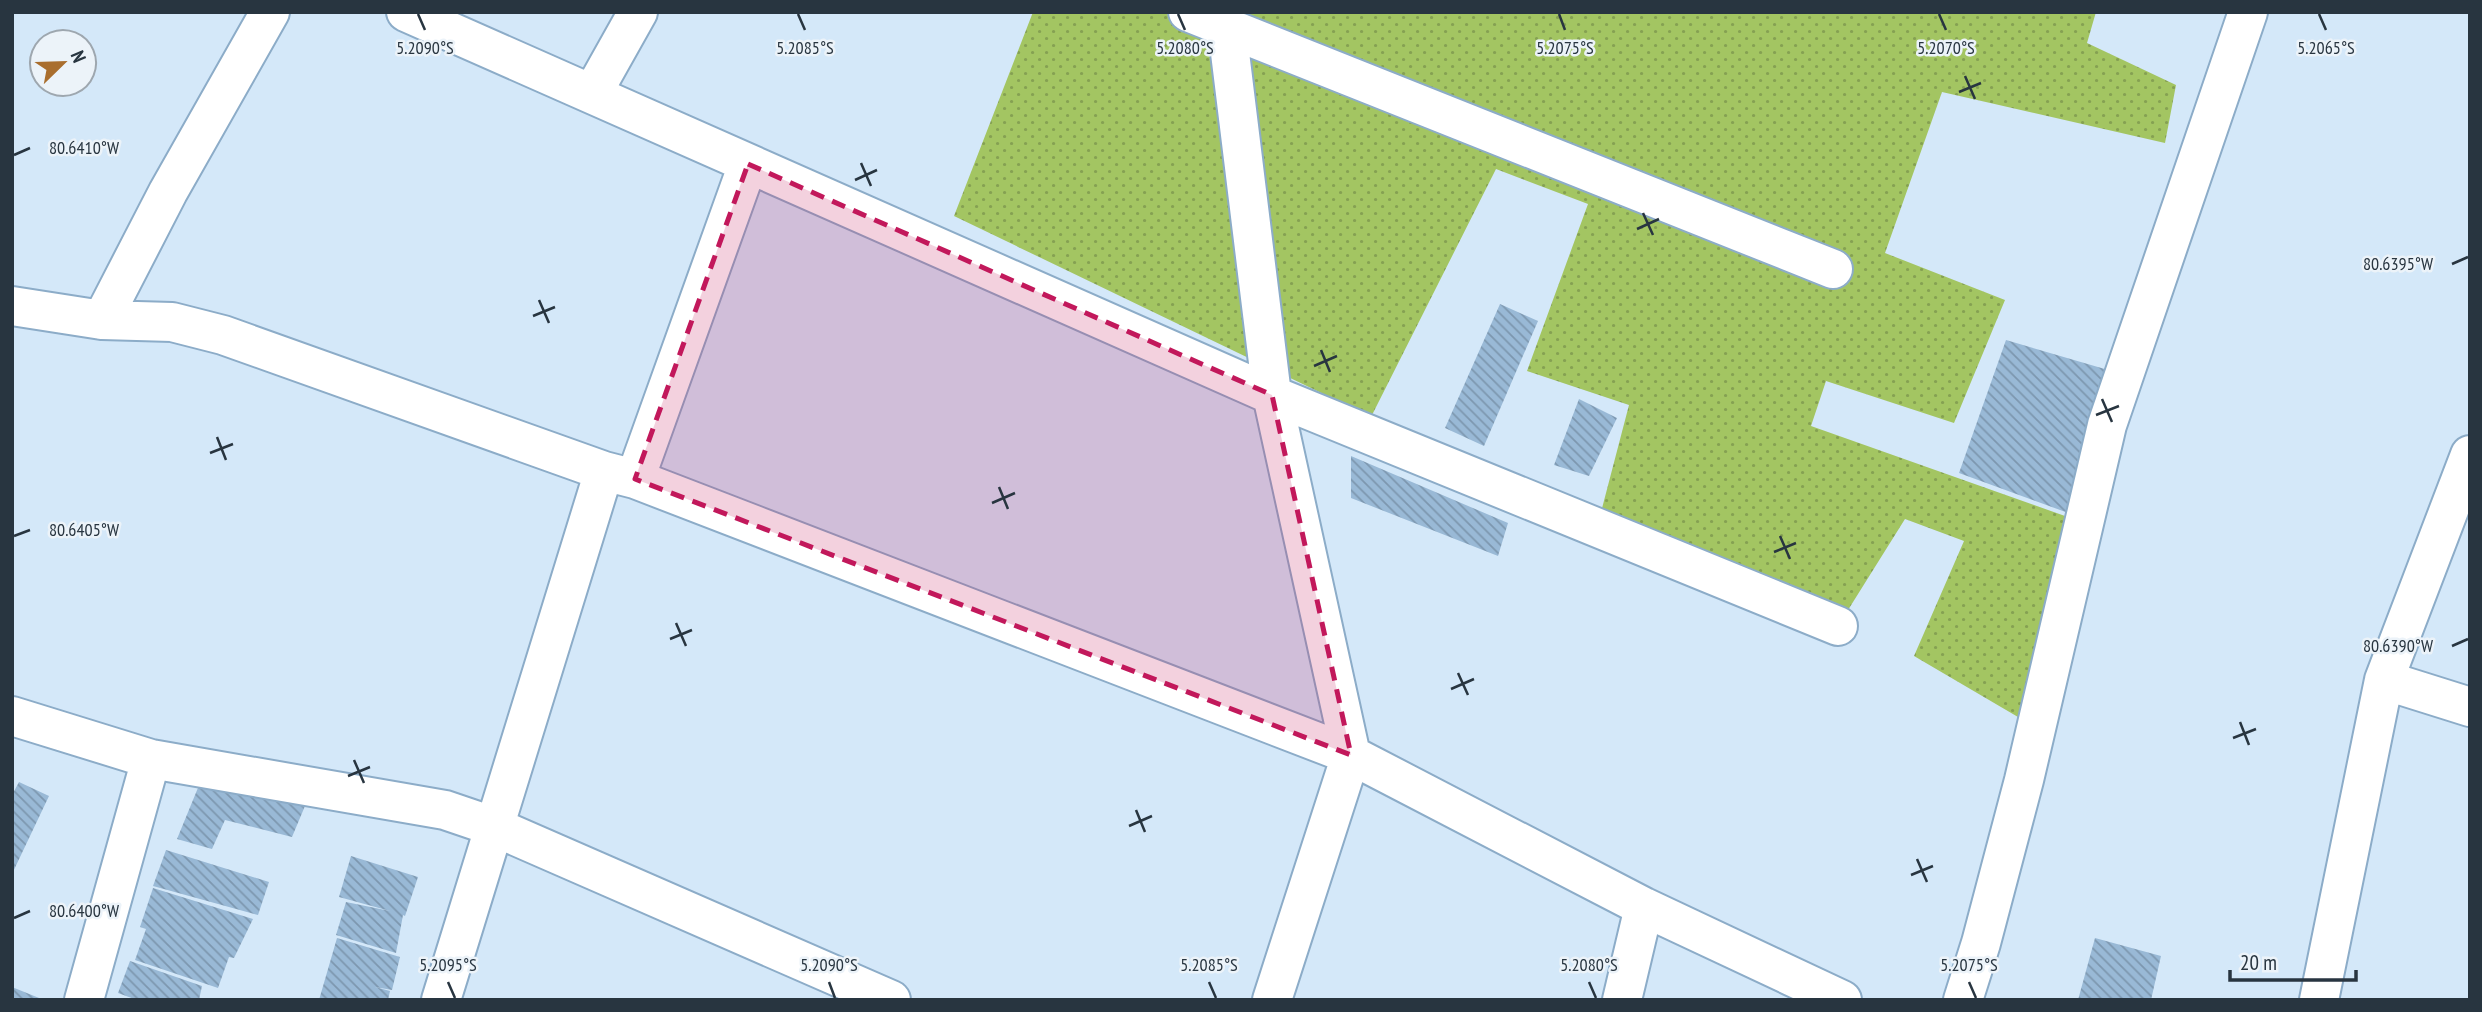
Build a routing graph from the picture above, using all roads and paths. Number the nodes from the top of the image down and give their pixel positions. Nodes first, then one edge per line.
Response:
1 (270, 12) edge
2 (406, 12) edge
3 (638, 12) edge
4 (1188, 12) edge
5 (2248, 12) edge
6 (1226, 21) edge
7 (592, 94) junction
8 (748, 164) junction
9 (1833, 269) dead end
10 (12, 306) edge
11 (102, 320) junction
12 (1272, 395) junction
13 (2470, 455) edge
14 (620, 475) junction
15 (1838, 626) dead end
16 (2384, 680) junction
17 (2470, 707) edge
18 (12, 716) edge
19 (1351, 755) junction
20 (151, 759) junction
21 (495, 827) junction
22 (1644, 908) junction
23 (85, 1000) edge
24 (441, 1000) edge
25 (891, 1000) edge
26 (1272, 1000) edge
27 (1622, 1000) edge
28 (1842, 1000) edge
29 (1963, 1000) edge
30 (2319, 1000) edge

1 - 11 street
2 - 7 street
3 - 7 street
4 - 6 street
5 - 29 street
6 - 9 street
6 - 12 street
7 - 8 street
8 - 12 street
8 - 14 street
10 - 11 street
11 - 14 street
12 - 15 street
12 - 19 street
13 - 16 street
14 - 19 street
14 - 21 street
16 - 17 street
16 - 30 street
18 - 20 street
19 - 22 street
19 - 26 street
20 - 21 street
20 - 23 street
21 - 24 street
21 - 25 street
22 - 27 street
22 - 28 street

